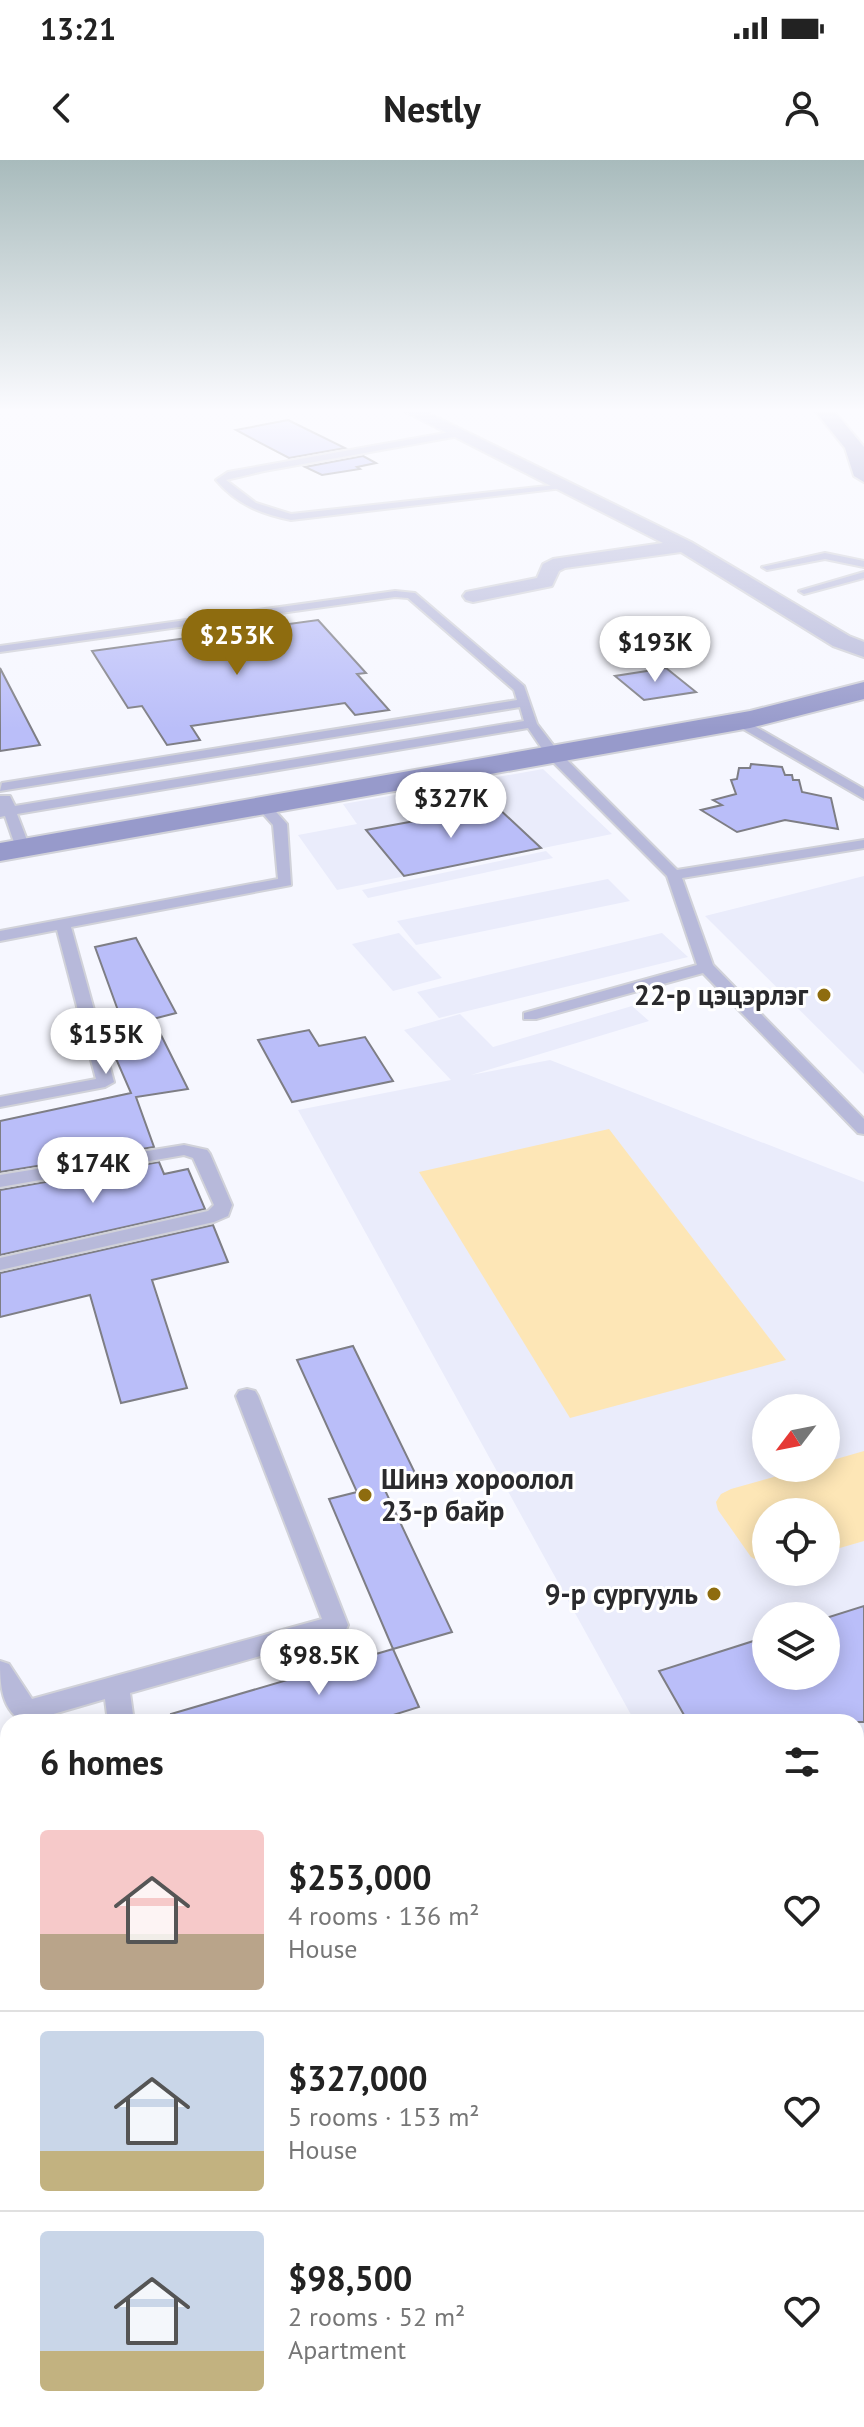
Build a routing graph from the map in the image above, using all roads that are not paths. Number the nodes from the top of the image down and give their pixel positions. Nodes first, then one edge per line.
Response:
1 (628, 518) edge
2 (684, 546) junction
3 (864, 564) edge
4 (767, 567) dead end
5 (864, 575) edge
6 (804, 591) dead end
7 (473, 596) dead end
8 (0, 649) edge
9 (864, 650) edge
10 (864, 690) edge
11 (523, 703) junction
12 (797, 711) junction
13 (864, 717) edge
14 (737, 720) junction
15 (531, 724) junction
16 (552, 753) junction
17 (1, 785) edge
18 (864, 795) edge
19 (264, 807) junction
20 (4, 812) edge
21 (864, 844) edge
22 (11, 850) edge
23 (674, 875) junction
24 (63, 925) junction
25 (0, 936) edge
26 (706, 967) junction
27 (530, 1016) dead end
28 (0, 1102) edge
29 (864, 1129) edge
30 (0, 1181) edge
31 (0, 1264) edge
32 (247, 1396) dead end
33 (0, 1671) edge
34 (116, 1686) junction
35 (27, 1714) edge
36 (34, 1714) edge
37 (120, 1714) edge

1 - 2 street
2 - 7 street
2 - 9 street
3 - 4 lane
5 - 6 lane
8 - 11 lane
10 - 12 street
11 - 15 lane
11 - 17 lane
12 - 13 street
12 - 14 street
14 - 16 street
14 - 18 lane
15 - 16 lane
15 - 20 lane
16 - 19 street
16 - 23 lane
17 - 20 lane
19 - 22 street
19 - 24 lane
20 - 22 lane
21 - 23 lane
23 - 26 lane
24 - 25 lane
24 - 28 lane
26 - 27 lane
26 - 29 lane
30 - 31 lane
32 - 34 lane
33 - 35 lane
34 - 36 lane
34 - 37 lane

